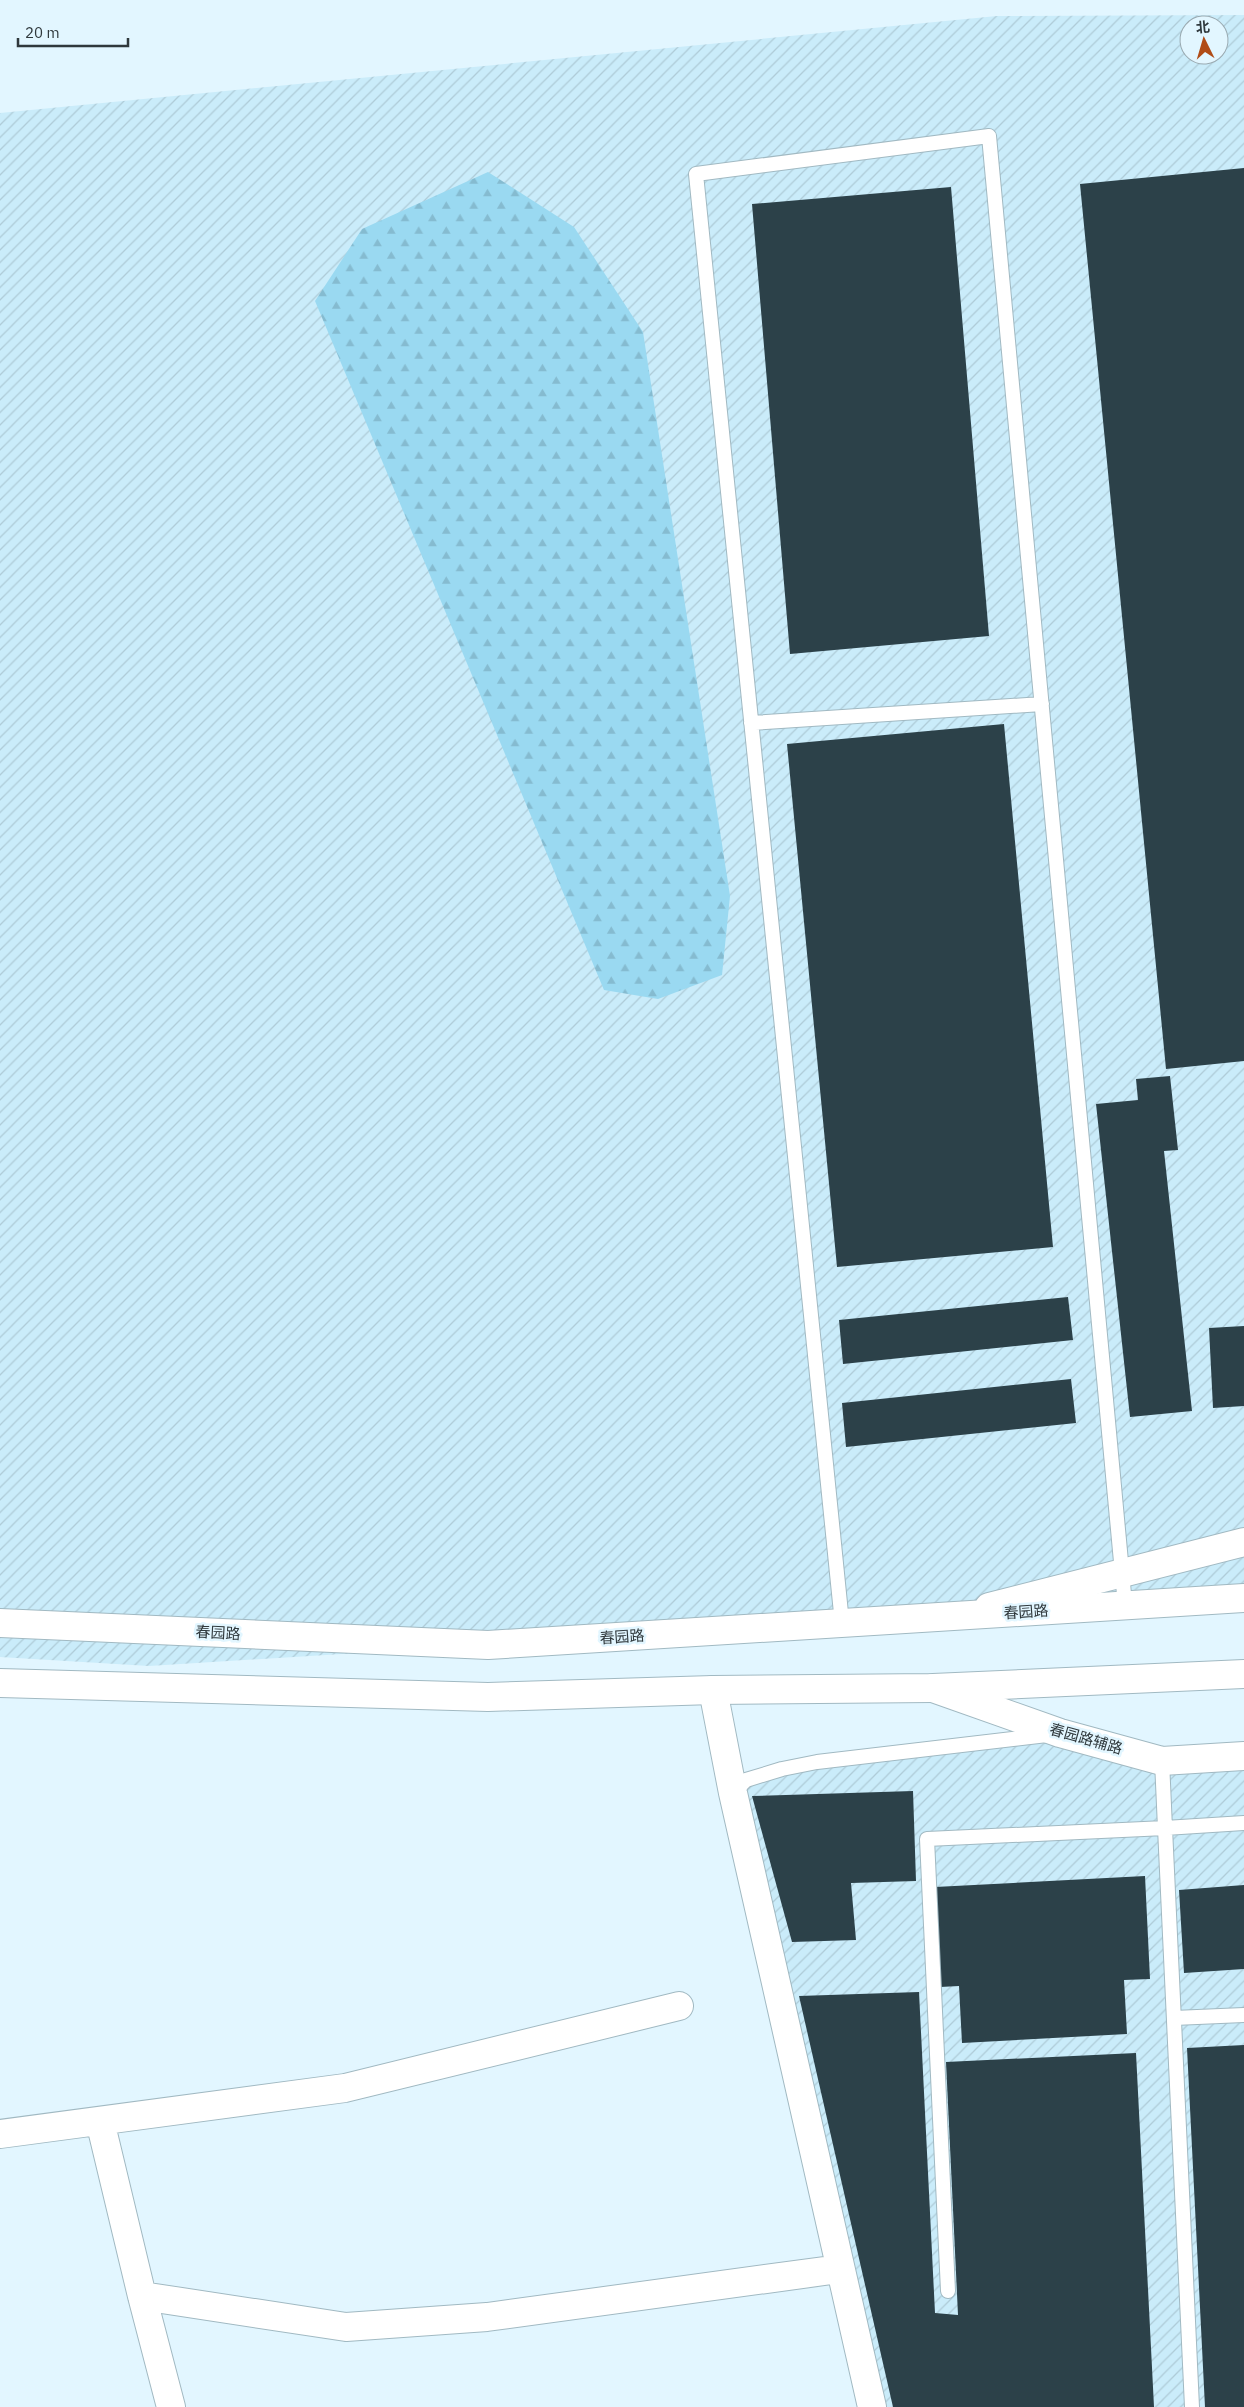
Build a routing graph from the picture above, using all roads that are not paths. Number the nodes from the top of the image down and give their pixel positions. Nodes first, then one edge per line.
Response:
1 (1042, 704) junction
2 (751, 723) junction
3 (1244, 1542) edge
4 (1122, 1572) junction
5 (1244, 1598) edge
6 (1125, 1605) junction
7 (955, 1616) junction
8 (842, 1623) junction
9 (0, 1624) edge
10 (1244, 1674) edge
11 (0, 1683) edge
12 (933, 1688) junction
13 (713, 1690) junction
14 (1060, 1733) junction
15 (1244, 1756) edge
16 (1162, 1761) junction
17 (733, 1793) junction
18 (1244, 1823) edge
19 (1165, 1828) junction
20 (679, 2006) dead end
21 (1244, 2015) edge
22 (1174, 2018) junction
23 (100, 2121) junction
24 (0, 2134) edge
25 (839, 2269) junction
26 (948, 2291) dead end
27 (142, 2296) junction
28 (171, 2407) edge
29 (872, 2407) edge
30 (1192, 2407) edge

1 - 2 lane
1 - 2 lane
1 - 4 lane
2 - 8 lane
3 - 4 street
4 - 6 lane
4 - 7 street
5 - 6 street, 春园路
6 - 7 street, 春园路
7 - 8 street, 春园路
8 - 9 street, 春园路
10 - 12 street
11 - 13 street
12 - 13 street
12 - 14 street, 春园路辅路
13 - 17 street
14 - 16 street, 春园路辅路
14 - 17 lane
15 - 16 street, 春园路辅路
16 - 19 lane
17 - 25 street
18 - 19 lane
19 - 22 lane
19 - 26 lane
20 - 23 street
21 - 22 lane
22 - 30 lane
23 - 24 street
23 - 27 street
25 - 27 street
25 - 29 street
27 - 28 street

